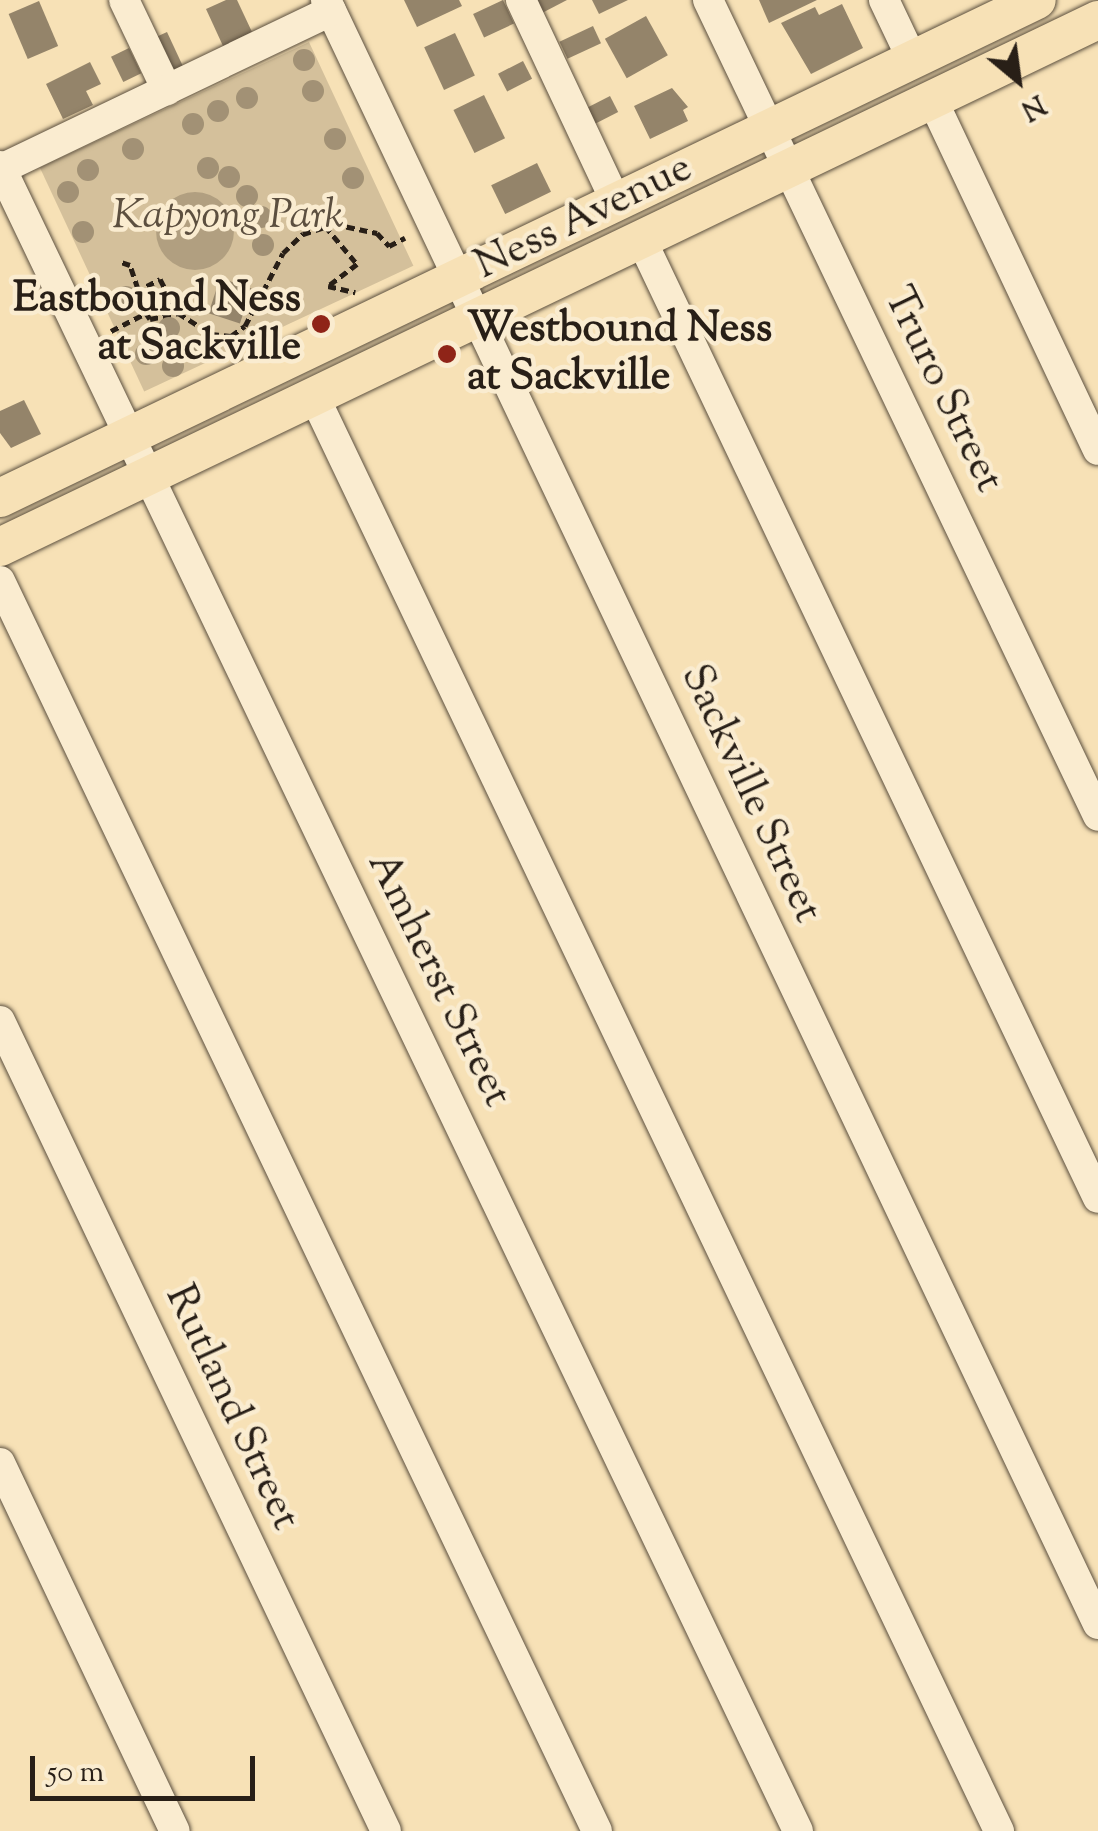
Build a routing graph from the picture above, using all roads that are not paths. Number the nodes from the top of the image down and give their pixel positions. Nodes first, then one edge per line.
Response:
1 (124, 0) edge
2 (521, 0) edge
3 (708, 0) edge
4 (884, 0) edge
5 (1037, 0) edge
6 (1093, 0) edge
7 (328, 6) edge
8 (1098, 11) edge
9 (1098, 20) edge
10 (913, 60) junction
11 (167, 90) junction
12 (932, 99) junction
13 (770, 128) junction
14 (1, 168) edge
15 (788, 168) junction
16 (616, 202) junction
17 (641, 239) junction
18 (458, 278) junction
19 (477, 320) junction
20 (314, 396) junction
21 (129, 435) junction
22 (1098, 450) edge
23 (149, 476) junction
24 (0, 498) edge
25 (0, 546) edge
26 (0, 581) edge
27 (1098, 816) edge
28 (0, 1021) edge
29 (1098, 1198) edge
30 (0, 1463) edge
31 (1098, 1624) edge
32 (175, 1831) edge
33 (386, 1831) edge
34 (597, 1831) edge
35 (798, 1831) edge
36 (999, 1831) edge

1 - 11 street
2 - 16 street
3 - 13 street, Truro Street
4 - 10 street
5 - 10 main road, Ness Avenue
6 - 8 street
7 - 11 street
7 - 18 street, Sackville Street
9 - 12 main road, Ness Avenue
10 - 13 main road, Ness Avenue
11 - 14 street
12 - 15 main road, Ness Avenue
12 - 22 street
13 - 15 street, Truro Street
13 - 16 main road, Ness Avenue
14 - 21 street, Amherst Street
15 - 17 main road, Ness Avenue
15 - 27 street, Truro Street
16 - 18 main road, Ness Avenue
17 - 19 main road, Ness Avenue
17 - 29 street
18 - 19 street, Sackville Street
18 - 21 main road, Ness Avenue
19 - 20 main road, Ness Avenue
19 - 31 street, Sackville Street
20 - 23 main road, Ness Avenue
20 - 36 street
21 - 23 street, Amherst Street
21 - 24 main road, Ness Avenue
23 - 25 main road, Ness Avenue
23 - 35 street, Amherst Street
26 - 34 street
28 - 33 street, Rutland Street
30 - 32 street

